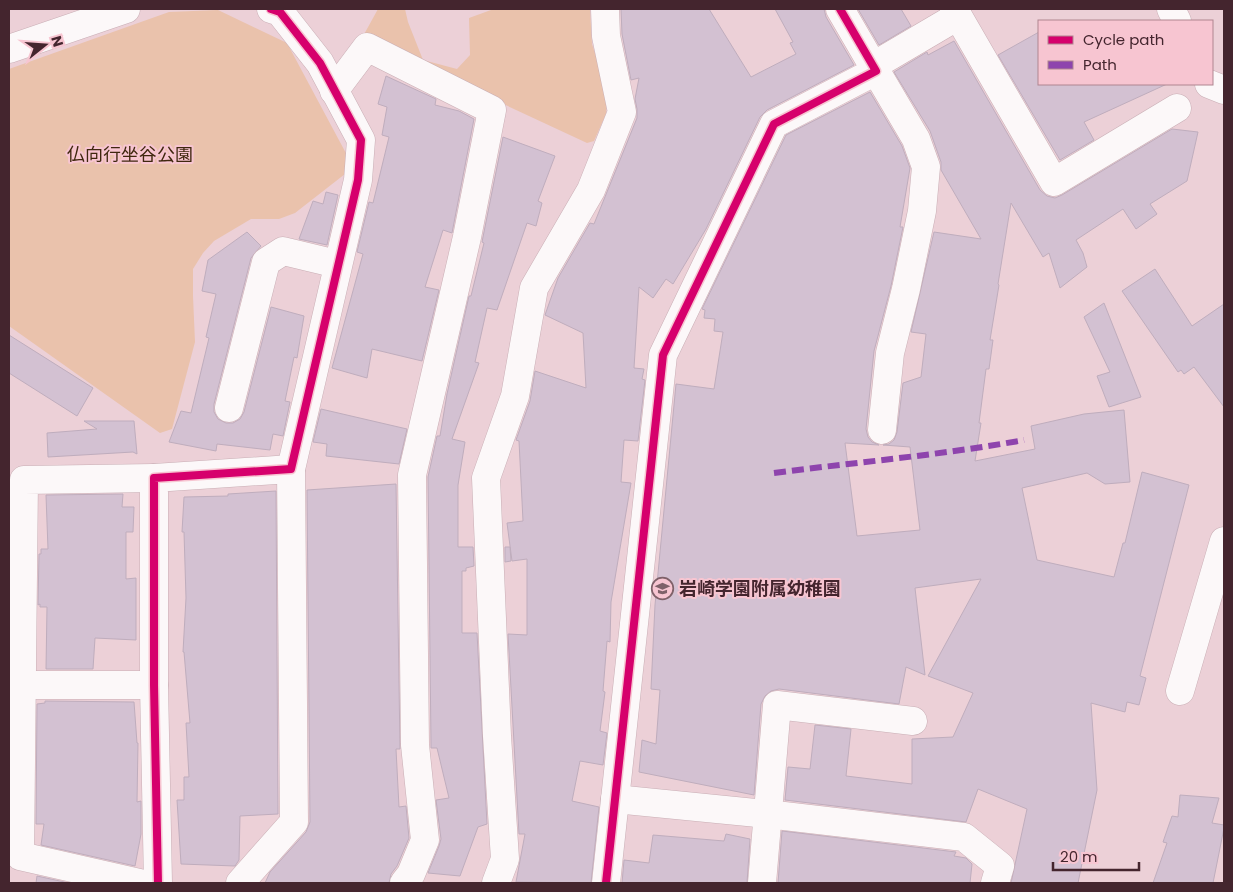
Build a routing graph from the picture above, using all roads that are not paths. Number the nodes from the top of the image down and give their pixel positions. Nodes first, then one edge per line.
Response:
1 (126, 9) edge
2 (271, 9) edge
3 (605, 9) edge
4 (840, 9) edge
5 (1171, 9) edge
6 (956, 13) edge
7 (1177, 20) edge
8 (9, 48) edge
9 (874, 69) junction
10 (1210, 85) edge
11 (1224, 90) edge
12 (334, 91) junction
13 (1177, 108) dead end
14 (337, 264) junction
15 (229, 408) dead end
16 (882, 430) dead end
17 (292, 469) junction
18 (154, 478) junction
19 (1224, 541) edge
20 (154, 685) junction
21 (17, 690) edge
22 (1180, 690) dead end
23 (912, 721) dead end
24 (615, 799) junction
25 (767, 814) junction
26 (14, 858) edge
27 (139, 883) edge
28 (158, 883) edge
29 (240, 883) edge
30 (404, 883) edge
31 (496, 883) edge
32 (606, 883) edge
33 (762, 883) edge
34 (995, 883) edge

1 - 8 street
2 - 12 street
3 - 31 street
4 - 9 street
5 - 7 street
6 - 9 street
6 - 13 street
9 - 16 street
9 - 24 street
10 - 11 street
12 - 14 street
12 - 30 street
14 - 15 street
14 - 17 street
17 - 18 street
17 - 29 street
18 - 20 street
18 - 21 street
19 - 22 street
20 - 21 street
20 - 28 street
21 - 26 street
23 - 25 street
24 - 25 street
24 - 32 street
25 - 33 street
25 - 34 street
26 - 27 street

